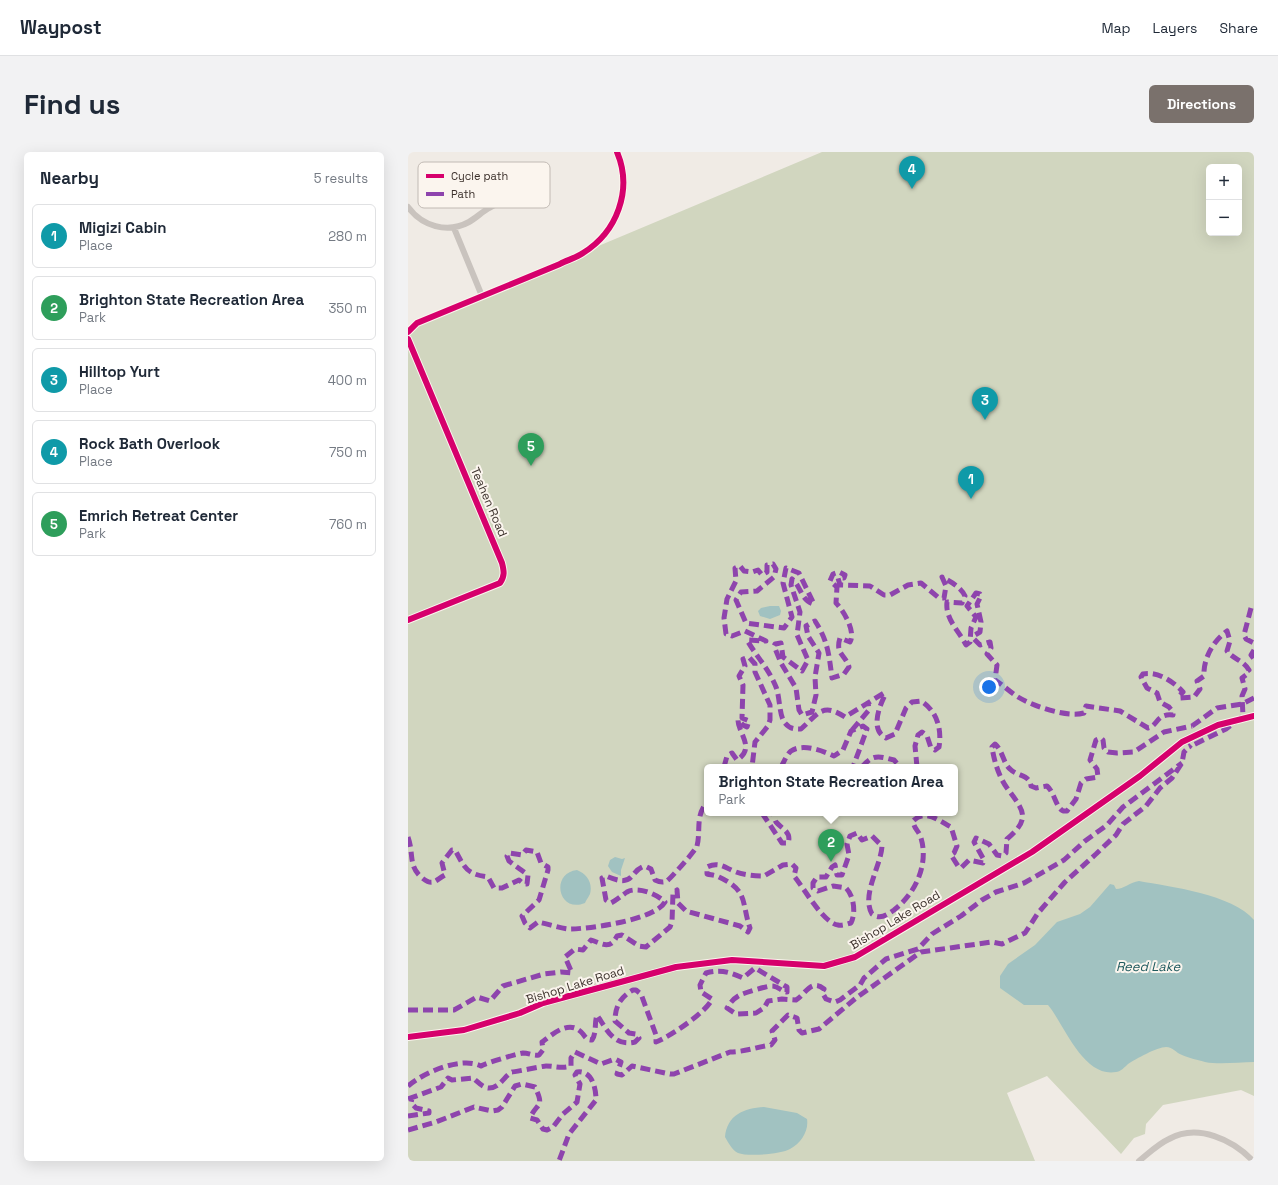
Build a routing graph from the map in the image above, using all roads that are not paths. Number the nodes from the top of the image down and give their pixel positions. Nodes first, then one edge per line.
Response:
1 (617, 152) edge
2 (408, 207) edge
3 (489, 208) edge
4 (454, 228) junction
5 (482, 296) junction
6 (408, 332) edge
7 (408, 339) edge
8 (408, 620) edge
9 (1254, 716) edge
10 (408, 1037) edge
11 (1139, 1161) edge
12 (1253, 1161) edge

1 - 5 street
2 - 4 street
3 - 4 street
4 - 5 street
5 - 6 street
7 - 8 street, Teahen Road
9 - 10 street, Bishop Lake Road
11 - 12 street

